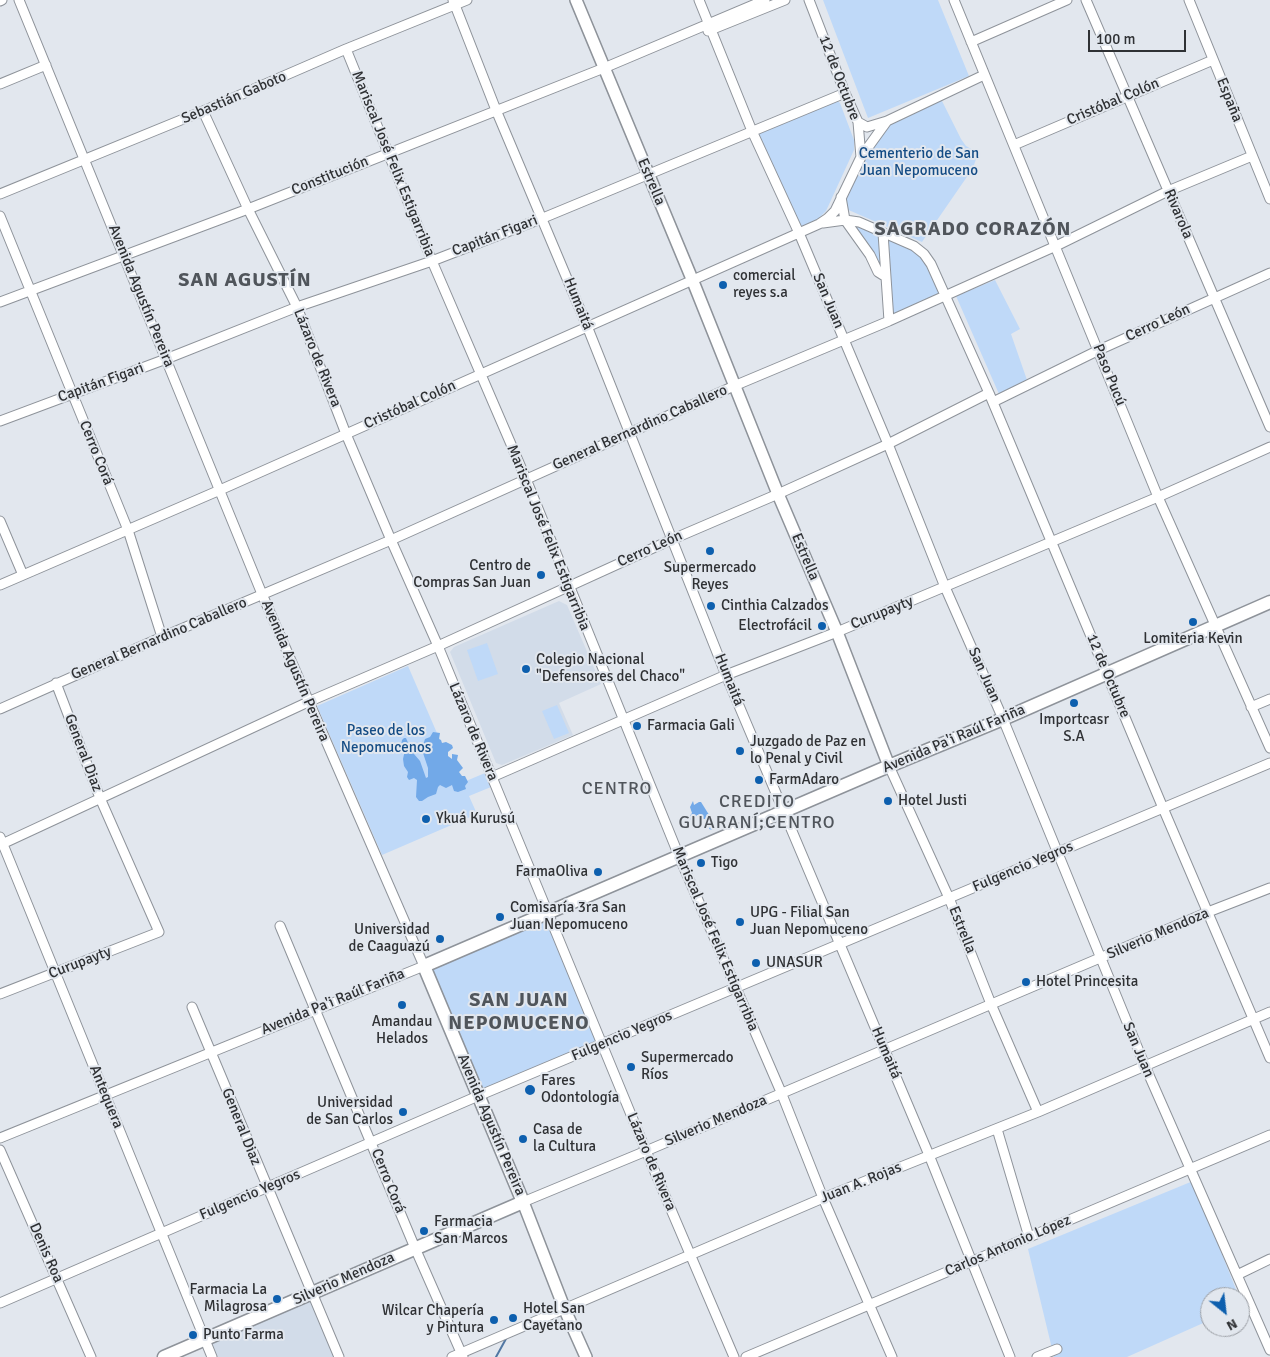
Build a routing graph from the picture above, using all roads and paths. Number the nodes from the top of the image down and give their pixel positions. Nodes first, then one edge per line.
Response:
1 (19, 0) edge
2 (467, 0) edge
3 (576, 0) edge
4 (699, 0) edge
5 (766, 0) edge
6 (785, 0) edge
7 (809, 0) edge
8 (954, 0) edge
9 (1068, 0) edge
10 (1086, 0) edge
11 (1189, 0) edge
12 (454, 2) edge
13 (710, 27) junction
14 (971, 42) junction
15 (346, 49) junction
16 (1213, 60) junction
17 (46, 65) junction
18 (604, 68) junction
19 (984, 75) junction
20 (0, 84) edge
21 (845, 93) junction
22 (1128, 96) junction
23 (496, 110) junction
24 (203, 111) junction
25 (888, 121) junction
26 (858, 122) junction
27 (752, 131) junction
28 (1014, 145) junction
29 (388, 153) junction
30 (1252, 156) junction
31 (861, 157) junction
32 (85, 160) junction
33 (648, 174) junction
34 (1168, 191) junction
35 (0, 194) edge
36 (841, 197) junction
37 (1270, 199) edge
38 (248, 209) junction
39 (0, 216) edge
40 (543, 218) junction
41 (845, 220) junction
42 (819, 224) junction
43 (799, 232) junction
44 (882, 233) junction
45 (1056, 246) junction
46 (123, 254) junction
47 (432, 261) junction
48 (1270, 273) edge
49 (886, 277) junction
50 (692, 279) junction
51 (31, 290) junction
52 (945, 295) junction
53 (1214, 297) junction
54 (0, 302) edge
55 (297, 307) junction
56 (889, 321) junction
57 (587, 326) junction
58 (844, 340) junction
59 (1099, 350) junction
60 (166, 359) junction
61 (480, 374) junction
62 (734, 386) junction
63 (72, 394) junction
64 (991, 397) junction
65 (0, 421) edge
66 (1270, 427) edge
67 (630, 433) junction
68 (346, 434) junction
69 (888, 444) junction
70 (1270, 447) edge
71 (526, 479) junction
72 (220, 490) junction
73 (778, 494) junction
74 (1158, 497) junction
75 (0, 521) edge
76 (128, 530) junction
77 (673, 539) junction
78 (390, 540) junction
79 (1052, 541) junction
80 (23, 575) junction
81 (0, 585) edge
82 (569, 586) junction
83 (945, 587) junction
84 (262, 594) junction
85 (1270, 602) edge
86 (1216, 625) junction
87 (837, 632) junction
88 (162, 637) junction
89 (438, 646) junction
90 (1107, 673) junction
91 (726, 675) junction
92 (56, 683) junction
93 (1270, 699) edge
94 (308, 702) junction
95 (1251, 707) junction
96 (0, 709) edge
97 (623, 719) junction
98 (1003, 719) junction
99 (1270, 748) edge
100 (1270, 763) edge
101 (889, 766) junction
102 (492, 777) junction
103 (100, 798) junction
104 (1163, 808) junction
105 (783, 811) junction
106 (1, 842) edge
107 (1058, 852) junction
108 (679, 856) junction
109 (1270, 888) edge
110 (949, 898) junction
111 (1208, 912) junction
112 (548, 913) junction
113 (280, 926) dead end
114 (159, 932) joint
115 (840, 943) junction
116 (1100, 959) junction
117 (424, 966) junction
118 (56, 972) junction
119 (736, 987) junction
120 (0, 994) edge
121 (991, 1004) junction
122 (192, 1007) dead end
123 (316, 1009) junction
124 (1270, 1012) edge
125 (1252, 1019) junction
126 (602, 1044) junction
127 (885, 1049) junction
128 (210, 1051) junction
129 (1270, 1058) edge
130 (1144, 1066) junction
131 (781, 1092) junction
132 (106, 1094) junction
133 (478, 1096) junction
134 (1038, 1112) junction
135 (997, 1129) junction
136 (1270, 1135) edge
137 (0, 1138) edge
138 (372, 1142) junction
139 (0, 1150) edge
140 (646, 1151) junction
141 (929, 1155) junction
142 (1189, 1169) junction
143 (267, 1188) junction
144 (823, 1198) junction
145 (523, 1202) junction
146 (160, 1233) junction
147 (1029, 1238) junction
148 (415, 1248) junction
149 (691, 1256) junction
150 (1270, 1259) edge
151 (972, 1262) junction
152 (1237, 1275) junction
153 (58, 1279) junction
154 (312, 1294) junction
155 (0, 1303) edge
156 (869, 1304) junction
157 (565, 1310) junction
158 (204, 1340) junction
159 (1057, 1350) dead end
160 (1270, 1350) edge
161 (463, 1355) edge
162 (90, 1357) edge
163 (164, 1357) edge
164 (212, 1357) edge
165 (339, 1357) edge
166 (452, 1357) edge
167 (586, 1357) edge
168 (734, 1357) edge
169 (746, 1357) edge
170 (892, 1357) edge
171 (1010, 1357) edge
172 (1037, 1357) edge

1 - 17 street, Avenida Agustín Pereira
2 - 12 street, Sebastián Gaboto
3 - 18 main road, Estrella
4 - 13 street, San Juan
5 - 13 street, Constitución
6 - 13 street, Constitución
7 - 21 street, 12 de Octubre
8 - 14 street, Paso Pucú
9 - 14 street
10 - 22 street, Rivarola
11 - 16 street, España
12 - 15 street, Sebastián Gaboto
12 - 23 street, Humaitá
13 - 18 street, Constitución
13 - 27 street, San Juan
14 - 19 street, Paso Pucú
15 - 24 street, Sebastián Gaboto
15 - 29 street, Mariscal José Felix Estigarribia
16 - 22 street, Cristóbal Colón
16 - 30 street, España
17 - 20 street
17 - 32 street, Avenida Agustín Pereira
18 - 23 street, Constitución
18 - 33 main road, Estrella
19 - 25 street
19 - 28 street, Paso Pucú
21 - 26 street, 12 de Octubre
21 - 27 street, Capitán Figari
22 - 28 street, Cristóbal Colón
22 - 34 street, Rivarola
23 - 29 street, Constitución
23 - 40 street, Humaitá
24 - 32 street, Sebastián Gaboto
24 - 38 street, Lázaro de Rivera
25 - 26 street
25 - 31 street
26 - 31 street, 12 de Octubre
27 - 33 street, Capitán Figari
27 - 43 street, San Juan
28 - 45 street, Paso Pucú
29 - 38 street, Constitución
29 - 47 street, Mariscal José Felix Estigarribia
30 - 34 street, General Bernardino Caballero
30 - 37 street, España
31 - 36 street
32 - 35 street, Sebastián Gaboto
32 - 46 street, Avenida Agustín Pereira
33 - 40 street, Capitán Figari
33 - 50 main road, Estrella
34 - 45 street, General Bernardino Caballero
34 - 53 street, Rivarola
36 - 41 street
36 - 42 street
38 - 46 street, Constitución
38 - 55 street, Lázaro de Rivera
39 - 51 street, Cerro Corá
40 - 47 street, Capitán Figari
40 - 57 street, Humaitá
41 - 42 street
41 - 44 street, 12 de Octubre
41 - 49 street
42 - 43 street, Cristóbal Colón
43 - 50 street, Cristóbal Colón
43 - 58 street, San Juan
44 - 49 street
44 - 52 street, 12 de Octubre
45 - 52 street, General Bernardino Caballero
45 - 59 street, Paso Pucú
46 - 51 street, Constitución
46 - 60 street, Avenida Agustín Pereira
47 - 55 street, Capitán Figari
47 - 61 street, Mariscal José Felix Estigarribia
48 - 53 street, Cerro León
49 - 56 street
50 - 57 street, Cristóbal Colón
50 - 62 main road, Estrella
51 - 54 street, Constitución
51 - 63 street, Cerro Corá
52 - 56 street, General Bernardino Caballero
52 - 64 street, 12 de Octubre
53 - 59 street, Cerro León
53 - 66 street, Rivarola
55 - 60 street, Capitán Figari
55 - 68 street, Lázaro de Rivera
56 - 58 street, General Bernardino Caballero
57 - 61 street, Cristóbal Colón
57 - 67 street, Humaitá
58 - 62 street, General Bernardino Caballero
58 - 69 street, San Juan
59 - 64 street, Cerro León
59 - 74 street, Paso Pucú
60 - 63 street, Capitán Figari
60 - 72 street, Avenida Agustín Pereira
61 - 68 street, Cristóbal Colón
61 - 71 street, Mariscal José Felix Estigarribia
62 - 67 street, General Bernardino Caballero
62 - 73 main road, Estrella
63 - 65 street, Capitán Figari
63 - 76 street, Cerro Corá
64 - 69 street, Cerro León
64 - 79 street, 12 de Octubre
67 - 71 street, General Bernardino Caballero
67 - 77 street, Humaitá
68 - 72 street, Cristóbal Colón
68 - 78 street, Lázaro de Rivera
69 - 73 street, Cerro León
69 - 83 street, San Juan
70 - 74 street, Curupayty
71 - 78 street, General Bernardino Caballero
71 - 82 street, Mariscal José Felix Estigarribia
72 - 76 street, Cristóbal Colón
72 - 84 street, Avenida Agustín Pereira
73 - 77 street, Cerro León
73 - 87 main road, Estrella
74 - 79 street, Curupayty
74 - 86 street, Paso Pucú
75 - 80 street
76 - 80 street, Cristóbal Colón
76 - 88 street, Cerro Corá
77 - 82 street, Cerro León
77 - 91 street, Humaitá
78 - 84 street, General Bernardino Caballero
78 - 89 street, Lázaro de Rivera
79 - 83 street, Curupayty
79 - 90 street, 12 de Octubre
80 - 81 street, Cristóbal Colón
82 - 89 street, Cerro León
82 - 97 street, Mariscal José Felix Estigarribia
83 - 87 street, Curupayty
83 - 98 street, San Juan
84 - 88 street, General Bernardino Caballero
84 - 94 street, Avenida Agustín Pereira
85 - 86 highway, Avenida Pa'i Raúl Fariña
86 - 90 highway, Avenida Pa'i Raúl Fariña
86 - 95 street, Paso Pucú
87 - 91 street, Curupayty
87 - 101 main road, Estrella
88 - 92 street, General Bernardino Caballero
89 - 94 street, Cerro León
89 - 102 street, Lázaro de Rivera
90 - 98 highway, Avenida Pa'i Raúl Fariña
90 - 104 street, 12 de Octubre
91 - 97 street, Curupayty
91 - 105 street, Humaitá
92 - 96 street, General Bernardino Caballero
92 - 103 street, General Diaz
93 - 95 street
94 - 103 street, Cerro León
94 - 117 street, Avenida Agustín Pereira
95 - 99 street, Paso Pucú
97 - 102 street, Curupayty
97 - 108 street, Mariscal José Felix Estigarribia
98 - 101 highway, Avenida Pa'i Raúl Fariña
98 - 107 street, San Juan
100 - 104 street, Fulgencio Yegros
101 - 105 highway, Avenida Pa'i Raúl Fariña
101 - 110 street, Estrella
102 - 112 street, Lázaro de Rivera
103 - 106 street, Cerro León
103 - 114 street, General Diaz
104 - 107 street, Fulgencio Yegros
104 - 111 street, 12 de Octubre
105 - 108 highway, Avenida Pa'i Raúl Fariña
105 - 115 street, Humaitá
106 - 118 street, Antequera
107 - 110 street, Fulgencio Yegros
107 - 116 street, San Juan
108 - 112 highway, Avenida Pa'i Raúl Fariña
108 - 119 street, Mariscal José Felix Estigarribia
109 - 111 street, Silverio Mendoza
110 - 115 street, Fulgencio Yegros
110 - 121 street, Estrella
111 - 116 street, Silverio Mendoza
111 - 125 street, 12 de Octubre
112 - 117 highway, Avenida Pa'i Raúl Fariña
112 - 126 street, Lázaro de Rivera
113 - 123 street, Cerro Corá
114 - 118 street, Curupayty
115 - 119 street, Fulgencio Yegros
115 - 127 street, Humaitá
116 - 121 street, Silverio Mendoza
116 - 130 street, San Juan
117 - 123 street, Avenida Pa'i Raúl Fariña
117 - 133 highway, Avenida Agustín Pereira
118 - 120 street, Curupayty
118 - 132 street, Antequera
119 - 126 street, Fulgencio Yegros
119 - 131 street, Mariscal José Felix Estigarribia
121 - 127 street, Silverio Mendoza
121 - 134 street, Estrella
122 - 128 street, General Diaz
123 - 128 street, Avenida Pa'i Raúl Fariña
123 - 138 street, Cerro Corá
124 - 125 street, Juan A. Rojas
125 - 129 street, 12 de Octubre
125 - 130 street, Juan A. Rojas
126 - 133 street, Fulgencio Yegros
126 - 140 street, Lázaro de Rivera
127 - 131 street, Silverio Mendoza
127 - 141 street, Humaitá
128 - 132 street, Avenida Pa'i Raúl Fariña
128 - 143 street, General Diaz
130 - 134 street, Juan A. Rojas
130 - 142 street, San Juan
131 - 140 street, Silverio Mendoza
131 - 144 street, Mariscal José Felix Estigarribia
132 - 137 street, Avenida Pa'i Raúl Fariña
132 - 146 street, Antequera
133 - 138 street, Fulgencio Yegros
133 - 145 highway, Avenida Agustín Pereira
134 - 135 street, Juan A. Rojas
135 - 141 street, Juan A. Rojas
135 - 147 street
136 - 142 street, Carlos Antonio López
138 - 143 street, Fulgencio Yegros
138 - 148 street, Cerro Corá
139 - 153 street, Denis Roa
140 - 145 street, Silverio Mendoza
140 - 149 street, Lázaro de Rivera
141 - 144 street, Juan A. Rojas
141 - 151 street, Humaitá
142 - 147 street, Carlos Antonio López
142 - 152 street, San Juan
143 - 146 street, Fulgencio Yegros
143 - 154 street, General Diaz
144 - 149 street, Juan A. Rojas
144 - 156 street, Mariscal José Felix Estigarribia
145 - 148 highway, Silverio Mendoza
145 - 157 main road, Avenida Agustín Pereira
146 - 153 street, Fulgencio Yegros
146 - 158 street, Antequera
147 - 151 street, Carlos Antonio López
148 - 154 highway, Silverio Mendoza
148 - 161 street, Cerro Corá
149 - 157 street, Juan A. Rojas
149 - 168 street, Lázaro de Rivera
150 - 152 street
151 - 156 street, Carlos Antonio López
151 - 171 street, Humaitá
152 - 160 street, San Juan
153 - 155 street, Fulgencio Yegros
153 - 162 street, Denis Roa
154 - 158 highway, Silverio Mendoza
154 - 165 street, General Diaz
156 - 169 street, Carlos Antonio López
156 - 170 street, Mariscal José Felix Estigarribia
157 - 161 street, Juan A. Rojas
157 - 167 main road, Avenida Agustín Pereira
158 - 163 highway, Silverio Mendoza
158 - 164 street, Antequera
159 - 172 street
161 - 166 street, Juan A. Rojas

